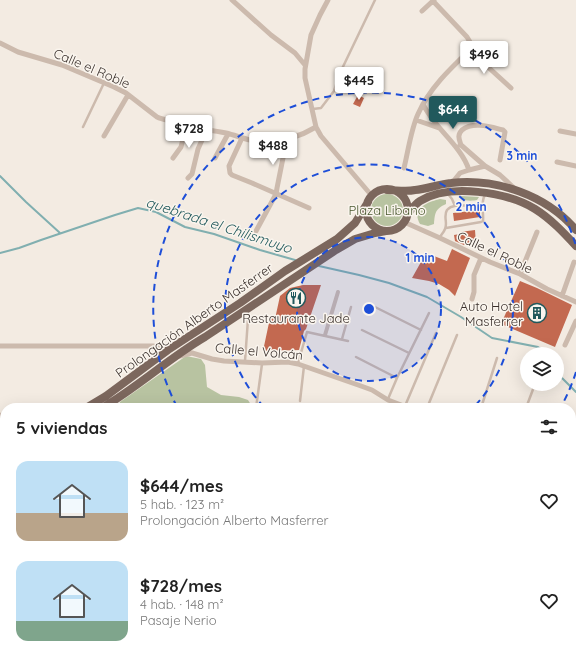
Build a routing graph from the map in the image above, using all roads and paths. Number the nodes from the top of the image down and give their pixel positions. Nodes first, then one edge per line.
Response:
1 (328, 0) edge
2 (375, 0) edge
3 (434, 0) edge
4 (236, 1) edge
5 (422, 11) dead end
6 (0, 43) edge
7 (473, 47) junction
8 (305, 65) junction
9 (104, 83) junction
10 (511, 88) dead end
11 (128, 95) junction
12 (424, 104) junction
13 (312, 109) junction
14 (416, 120) junction
15 (186, 126) junction
16 (83, 127) dead end
17 (316, 127) junction
18 (440, 128) junction
19 (207, 129) junction
20 (560, 131) dead end
21 (228, 134) junction
22 (576, 134) edge
23 (104, 136) dead end
24 (242, 138) junction
25 (286, 139) junction
26 (453, 144) junction
27 (461, 145) junction
28 (173, 158) dead end
29 (215, 158) dead end
30 (500, 160) dead end
31 (557, 162) dead end
32 (485, 166) junction
33 (576, 166) edge
34 (404, 168) dead end
35 (469, 170) junction
36 (188, 178) dead end
37 (452, 183) junction
38 (387, 190) junction
39 (515, 190) junction
40 (446, 192) junction
41 (487, 193) junction
42 (276, 194) junction
43 (370, 199) junction
44 (482, 203) junction
45 (455, 206) junction
46 (309, 208) dead end
47 (406, 218) junction
48 (446, 228) junction
49 (576, 230) edge
50 (256, 231) dead end
51 (386, 231) junction
52 (537, 232) dead end
53 (440, 238) junction
54 (576, 246) edge
55 (481, 258) junction
56 (574, 262) dead end
57 (520, 274) junction
58 (338, 292) dead end
59 (562, 296) junction
60 (472, 299) dead end
61 (576, 302) edge
62 (371, 305) dead end
63 (351, 307) dead end
64 (429, 313) dead end
65 (248, 319) dead end
66 (576, 321) edge
67 (362, 330) dead end
68 (421, 330) junction
69 (436, 333) dead end
70 (325, 335) junction
71 (457, 335) dead end
72 (342, 339) junction
73 (348, 341) dead end
74 (565, 345) dead end
75 (0, 346) edge
76 (168, 350) junction
77 (409, 353) junction
78 (356, 357) dead end
79 (172, 358) junction
80 (497, 358) dead end
81 (245, 362) junction
82 (262, 363) junction
83 (298, 364) junction
84 (304, 366) junction
85 (397, 378) junction
86 (532, 391) edge
87 (388, 400) junction
88 (300, 401) dead end
89 (94, 403) edge
90 (109, 403) edge
91 (257, 403) edge
92 (396, 403) edge
93 (409, 403) edge
94 (429, 403) edge
95 (483, 403) edge
96 (528, 403) edge

1 - 8 street
2 - 13 lane
3 - 5 street
3 - 7 street
4 - 8 street
6 - 9 street, Calle el Roble
7 - 10 street
7 - 12 street
8 - 13 street
9 - 11 street, Calle el Roble
9 - 16 lane
11 - 15 street, Calle el Roble
11 - 23 street
12 - 14 street
12 - 18 street
13 - 17 street
14 - 18 street
14 - 34 street
15 - 19 street, Calle el Roble
15 - 28 street
17 - 25 street, Calle el Roble
17 - 43 street
18 - 26 street
19 - 21 street, Calle el Roble
19 - 36 street
20 - 22 street
21 - 24 street, Calle el Roble
21 - 29 street
24 - 25 street, Calle el Roble
24 - 42 street
25 - 42 street
26 - 27 street
26 - 35 street
27 - 30 street
27 - 32 street
31 - 33 street
32 - 35 street
32 - 39 street
35 - 37 street
37 - 38 main road
37 - 39 main road
38 - 43 main road
38 - 47 main road
39 - 49 main road
40 - 41 main road
40 - 45 lane
40 - 47 main road
41 - 44 lane
41 - 54 main road
42 - 46 street
42 - 50 street
43 - 51 main road
43 - 76 main road, Prolongación Alberto Masferrer
44 - 45 lane
44 - 48 lane
45 - 48 lane
47 - 51 main road
47 - 53 street, Calle el Roble
48 - 53 lane
51 - 79 main road, Prolongación Alberto Masferrer
52 - 57 street
53 - 55 street, Calle el Roble
55 - 57 street, Calle el Roble
55 - 60 street
56 - 59 street
57 - 59 street, Calle el Roble
58 - 70 street
59 - 61 street, Calle el Roble
62 - 68 lane
63 - 72 lane
64 - 68 lane
65 - 81 lane
66 - 74 street
67 - 77 lane
68 - 77 lane
69 - 93 lane
70 - 72 lane
70 - 83 lane
71 - 94 lane
72 - 73 lane
75 - 76 street
76 - 89 main road, Prolongación Alberto Masferrer
77 - 85 lane
78 - 85 lane
79 - 81 street, Calle el Volcán
79 - 90 main road, Prolongación Alberto Masferrer
80 - 95 lane
81 - 82 street, Calle el Volcán
82 - 83 street, Calle el Volcán
82 - 91 lane
83 - 84 street, Calle el Volcán
84 - 87 street, Calle el Volcán
84 - 88 lane
85 - 87 lane
86 - 96 lane
87 - 92 street, Calle el Volcán

